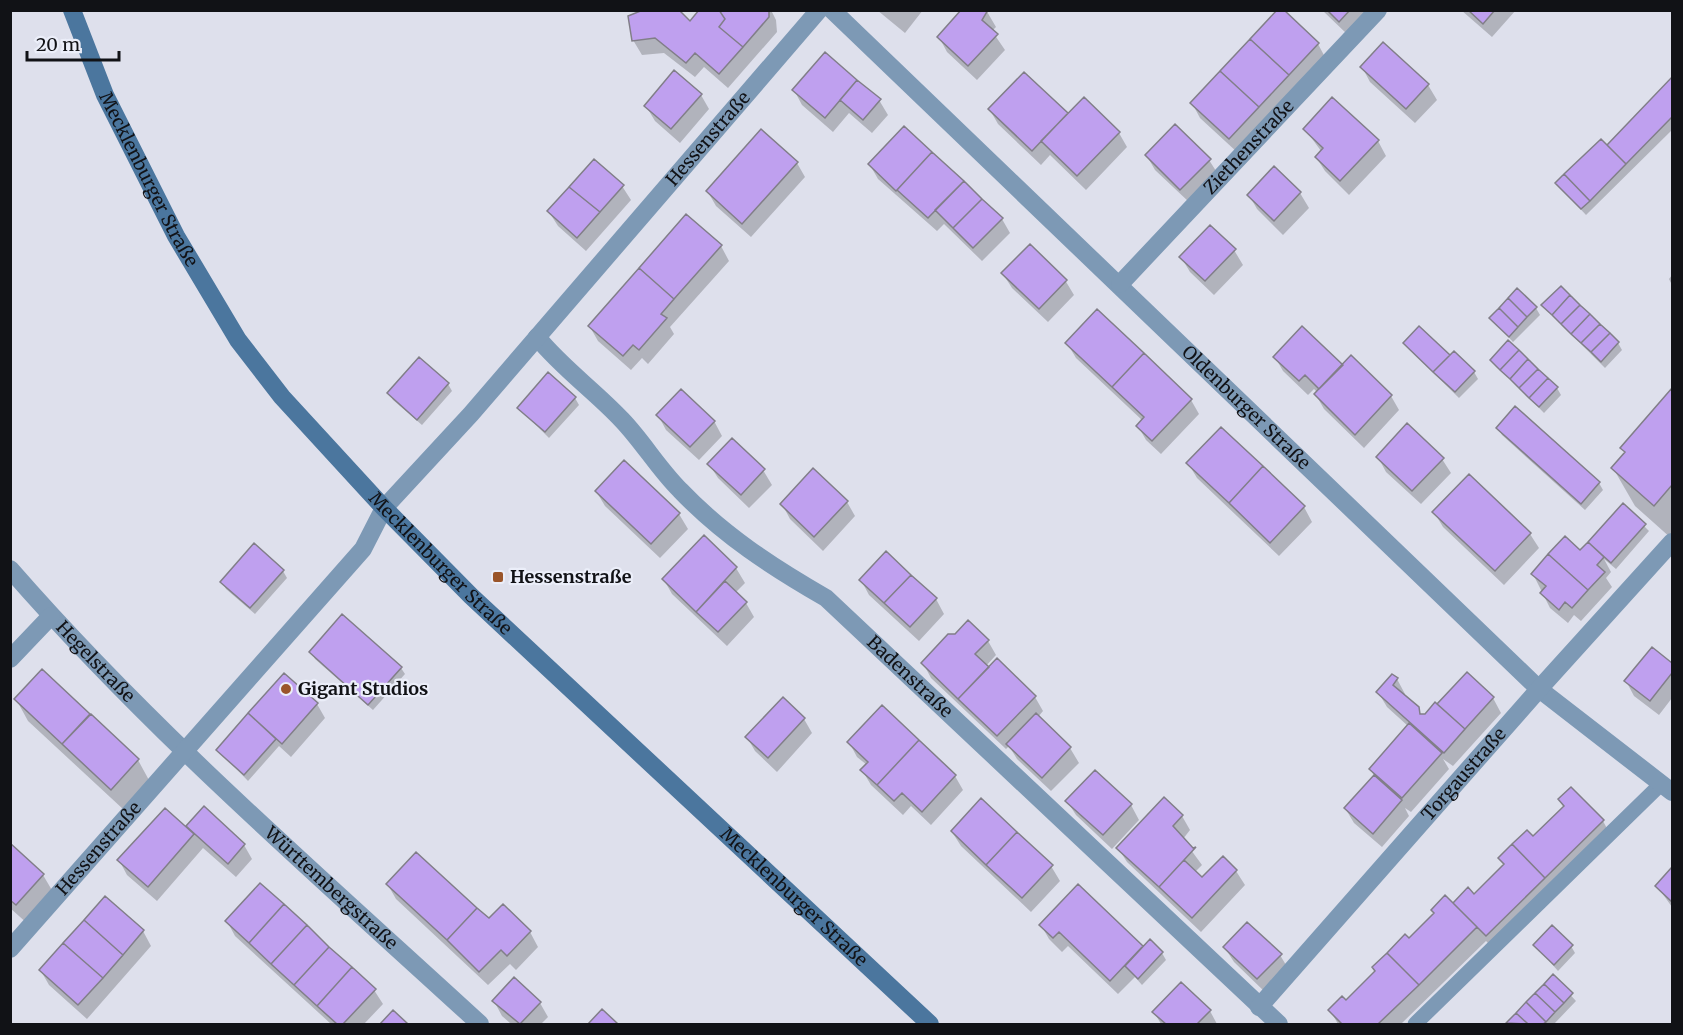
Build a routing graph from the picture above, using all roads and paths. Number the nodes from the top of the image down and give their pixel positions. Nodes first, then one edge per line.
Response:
1 (72, 10) edge
2 (819, 10) edge
3 (831, 10) edge
4 (1378, 10) edge
5 (1120, 284) junction
6 (537, 337) junction
7 (384, 508) junction
8 (1672, 543) edge
9 (10, 569) edge
10 (51, 616) junction
11 (10, 659) edge
12 (1539, 689) junction
13 (184, 752) junction
14 (1667, 788) edge
15 (10, 949) edge
16 (1259, 1007) junction
17 (480, 1024) edge
18 (930, 1024) edge
19 (1279, 1024) edge
20 (1415, 1024) edge

1 - 7 street, Mecklenburger Straße
2 - 6 street, Hessenstraße
3 - 5 street, Oldenburger Straße
4 - 5 street, Ziethenstraße
5 - 12 street, Oldenburger Straße
6 - 7 street, Hessenstraße
6 - 16 street, Badenstraße
7 - 13 street, Hessenstraße
7 - 18 street, Mecklenburger Straße
8 - 12 street, Torgaustraße
9 - 10 street, Hegelstraße
10 - 11 street
10 - 13 street, Hegelstraße
12 - 14 street, Oldenburger Straße
12 - 16 street, Torgaustraße
13 - 15 street, Hessenstraße
13 - 17 street, Württembergstraße
14 - 20 lane
16 - 19 street, Badenstraße

